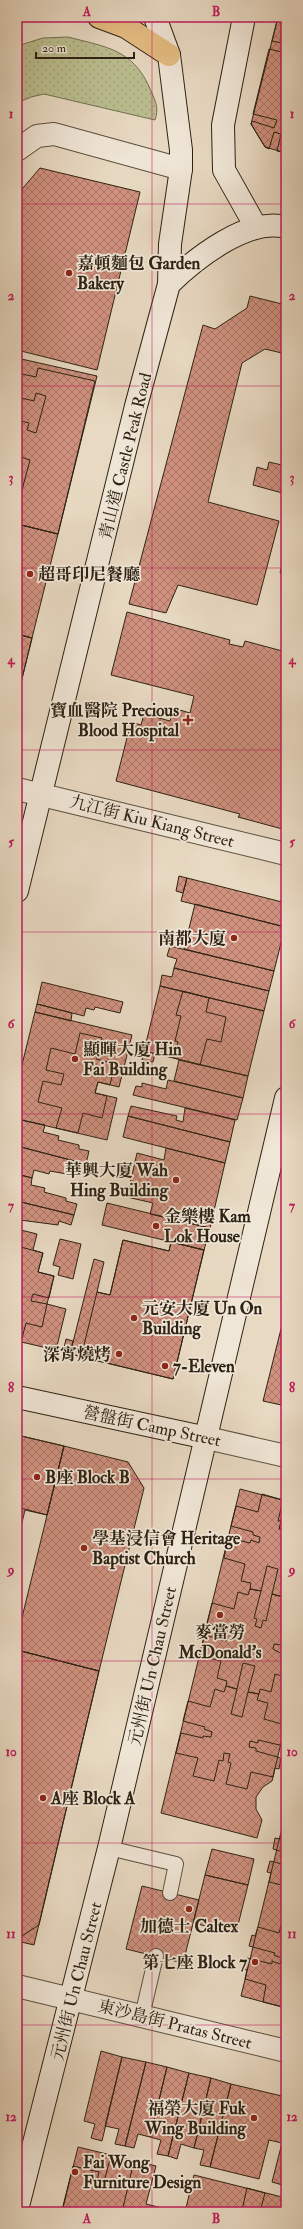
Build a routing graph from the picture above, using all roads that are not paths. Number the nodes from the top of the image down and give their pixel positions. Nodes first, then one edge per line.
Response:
1 (99, 17) edge
2 (155, 17) edge
3 (244, 17) edge
4 (169, 55) junction
5 (17, 150) edge
6 (181, 169) junction
7 (286, 226) edge
8 (256, 227) junction
9 (169, 284) junction
10 (17, 789) edge
11 (42, 794) junction
12 (286, 854) edge
13 (17, 891) edge
14 (286, 1098) edge
15 (17, 1397) edge
16 (207, 1438) junction
17 (286, 1456) edge
18 (109, 1848) junction
19 (170, 1893) dead end
20 (156, 1956) dead end
21 (17, 1986) edge
22 (72, 1999) junction
23 (142, 2016) junction
24 (286, 2050) edge
25 (17, 2210) edge

1 - 4 main road
2 - 4 main road, 青山道 Castle Peak Road
3 - 8 main road
4 - 6 main road, 青山道 Castle Peak Road
5 - 6 main road
6 - 9 main road, 青山道 Castle Peak Road
7 - 8 main road
8 - 9 main road
9 - 11 main road, 青山道 Castle Peak Road
10 - 11 main road, 九江街 Kiu Kiang Street
11 - 12 main road, 九江街 Kiu Kiang Street
11 - 13 main road, 青山道 Castle Peak Road
14 - 16 main road, 元州街 Un Chau Street
15 - 16 main road, 營盤街 Camp Street
16 - 17 main road, 營盤街 Camp Street
16 - 18 main road, 元州街 Un Chau Street
18 - 19 lane
18 - 22 main road, 元州街 Un Chau Street
20 - 23 lane
21 - 22 main road, 東沙島街 Pratas Street
22 - 23 main road, 東沙島街 Pratas Street
22 - 25 main road, 元州街 Un Chau Street
23 - 24 main road, 東沙島街 Pratas Street

